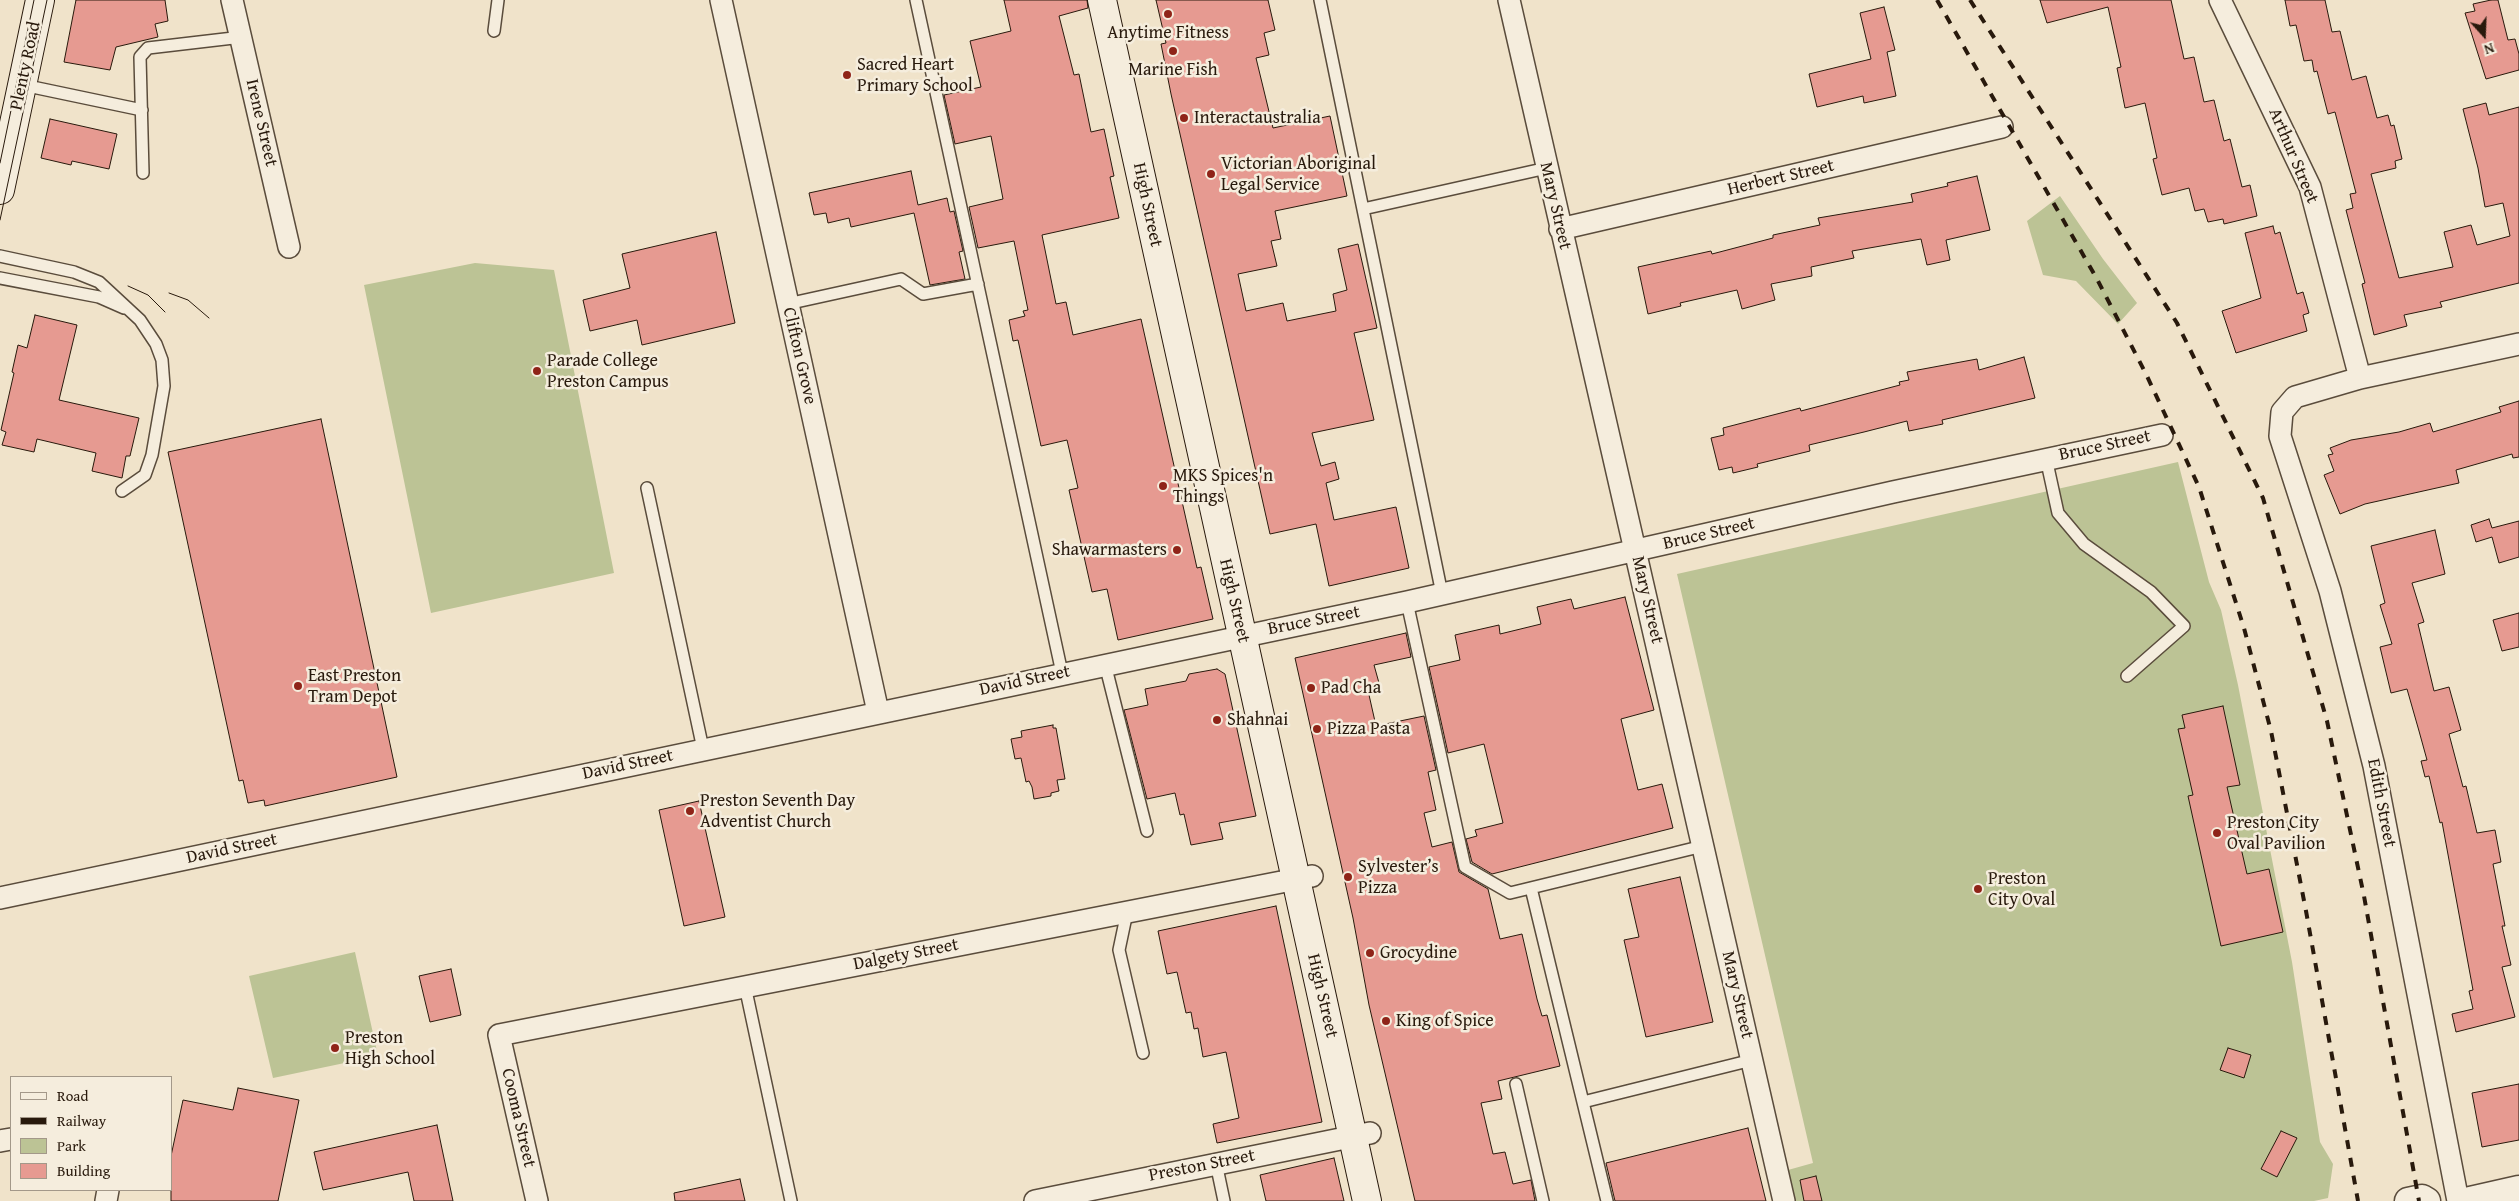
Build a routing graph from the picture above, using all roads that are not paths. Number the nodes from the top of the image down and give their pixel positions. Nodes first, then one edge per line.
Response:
1 (40, 0) edge
2 (232, 0) edge
3 (498, 0) edge
4 (721, 0) edge
5 (916, 0) edge
6 (1102, 0) edge
7 (1120, 0) edge
8 (1320, 0) edge
9 (1509, 0) edge
10 (2220, 0) edge
11 (494, 31) dead end
12 (242, 37) junction
13 (23, 85) junction
14 (142, 110) junction
15 (2002, 126) dead end
16 (1547, 168) junction
17 (143, 173) dead end
18 (0, 190) edge
19 (1363, 210) junction
20 (1560, 229) junction
21 (289, 247) dead end
22 (0, 256) edge
23 (0, 278) edge
24 (978, 284) junction
25 (103, 295) junction
26 (787, 304) junction
27 (2519, 344) edge
28 (2360, 378) junction
29 (2162, 435) dead end
30 (2046, 458) junction
31 (647, 488) dead end
32 (122, 491) dead end
33 (1635, 551) junction
34 (1442, 594) junction
35 (1408, 602) junction
36 (1249, 634) junction
37 (1105, 664) junction
38 (1062, 673) junction
39 (2127, 676) dead end
40 (878, 712) junction
41 (704, 749) junction
42 (1147, 830) dead end
43 (1703, 846) junction
44 (1304, 877) junction
45 (1531, 888) junction
46 (0, 898) edge
47 (1127, 912) junction
48 (745, 986) junction
49 (499, 1035) joint
50 (1144, 1053) dead end
51 (1752, 1060) junction
52 (1516, 1084) dead end
53 (1583, 1102) junction
54 (1362, 1134) junction
55 (1216, 1163) junction
56 (2519, 1188) edge
57 (537, 1201) edge
58 (791, 1201) edge
59 (1034, 1201) edge
60 (1224, 1201) edge
61 (1367, 1201) edge
62 (1385, 1201) edge
63 (1543, 1201) edge
64 (1607, 1201) edge
65 (1784, 1201) edge
66 (2408, 1201) edge
67 (2427, 1201) edge
68 (2458, 1201) edge
69 (2466, 1201) edge

1 - 13 main road, Plenty Road
2 - 12 street, Irene Street
3 - 11 lane
4 - 26 street, Clifton Grove
5 - 24 lane
6 - 36 main road, High Street
7 - 36 main road, High Street
8 - 19 lane
9 - 16 street, Mary Street
10 - 28 street, Arthur Street
12 - 14 lane
12 - 21 street, Irene Street
13 - 14 lane
13 - 18 main road, Plenty Road
14 - 17 lane
15 - 20 street, Herbert Street
16 - 19 lane
16 - 20 street, Mary Street
19 - 34 lane
20 - 33 street, Mary Street
22 - 25 lane
23 - 25 lane
24 - 26 lane
24 - 38 lane
25 - 32 lane
26 - 40 street, Clifton Grove
27 - 28 street
28 - 68 street, Edith Street
29 - 30 street, Bruce Street
30 - 33 street, Bruce Street
30 - 39 lane
31 - 41 lane
33 - 34 street, Bruce Street
33 - 43 street, Mary Street
34 - 35 street, Bruce Street
35 - 36 street, Bruce Street
35 - 45 lane
36 - 37 street, David Street
36 - 44 main road, High Street
37 - 38 street, David Street
37 - 42 lane
38 - 40 street, David Street
40 - 41 street, David Street
41 - 46 street, David Street
43 - 45 lane
43 - 51 street, Mary Street
44 - 47 street, Dalgety Street
44 - 54 main road, High Street
45 - 53 lane
47 - 48 street, Dalgety Street
47 - 50 lane
48 - 49 street, Dalgety Street
48 - 58 lane
49 - 57 street, Cooma Street
51 - 53 lane
51 - 65 street, Mary Street
52 - 63 lane
53 - 64 lane
54 - 55 street, Preston Street
54 - 61 main road, High Street
54 - 62 main road, High Street
55 - 59 street, Preston Street
55 - 60 lane
56 - 69 street
66 - 67 street

